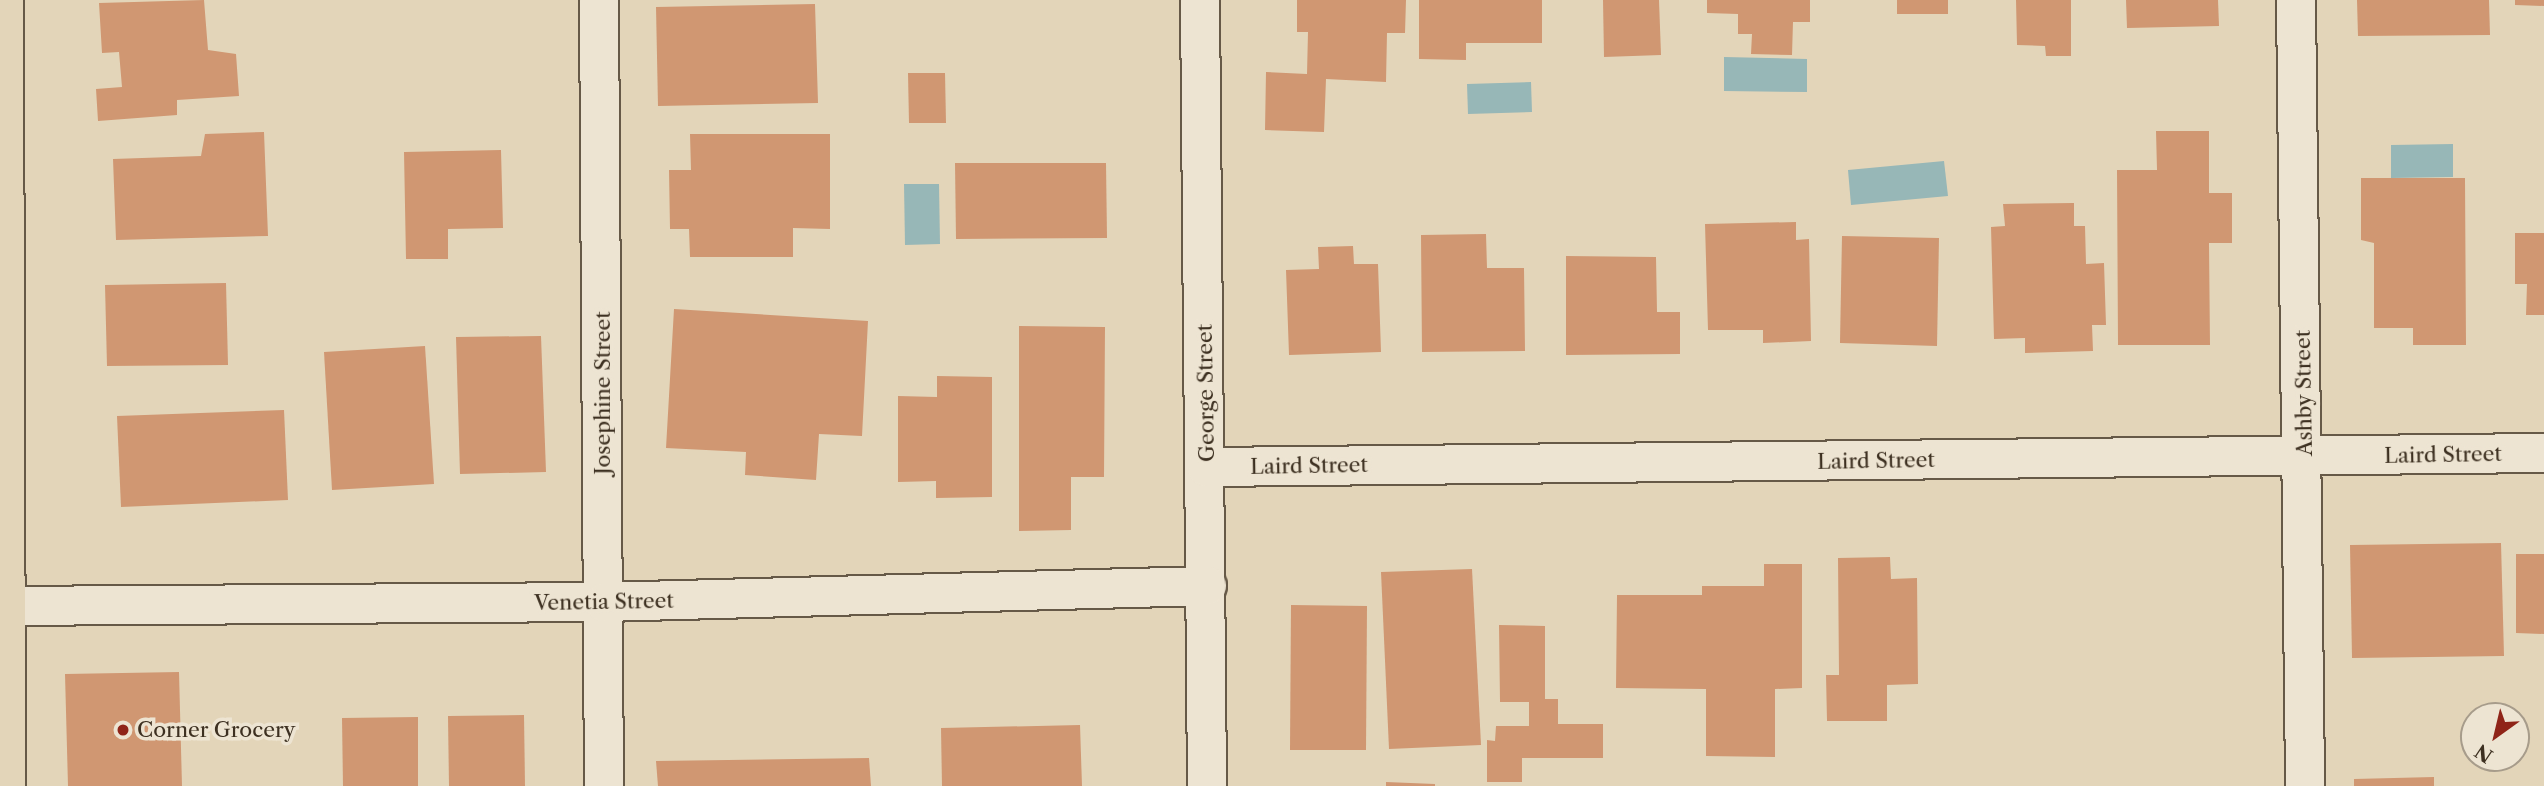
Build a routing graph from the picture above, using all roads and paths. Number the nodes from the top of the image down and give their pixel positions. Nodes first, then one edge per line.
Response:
1 (4, 0) edge
2 (599, 0) edge
3 (1200, 0) edge
4 (2295, 0) edge
5 (2544, 453) edge
6 (2305, 457) junction
7 (1208, 467) junction
8 (1207, 586) junction
9 (604, 602) junction
10 (4, 606) edge
11 (6, 786) edge
12 (604, 786) edge
13 (1207, 786) edge
14 (2305, 786) edge

1 - 10 main road
2 - 9 street, Josephine Street
3 - 7 street, George Street
4 - 6 street, Ashby Street
5 - 6 street, Laird Street
6 - 7 street, Laird Street
6 - 14 street, Ashby Street
7 - 8 street, George Street
8 - 9 street, Venetia Street
8 - 13 street, George Street
9 - 10 street, Venetia Street
9 - 12 street, Josephine Street
10 - 11 main road

